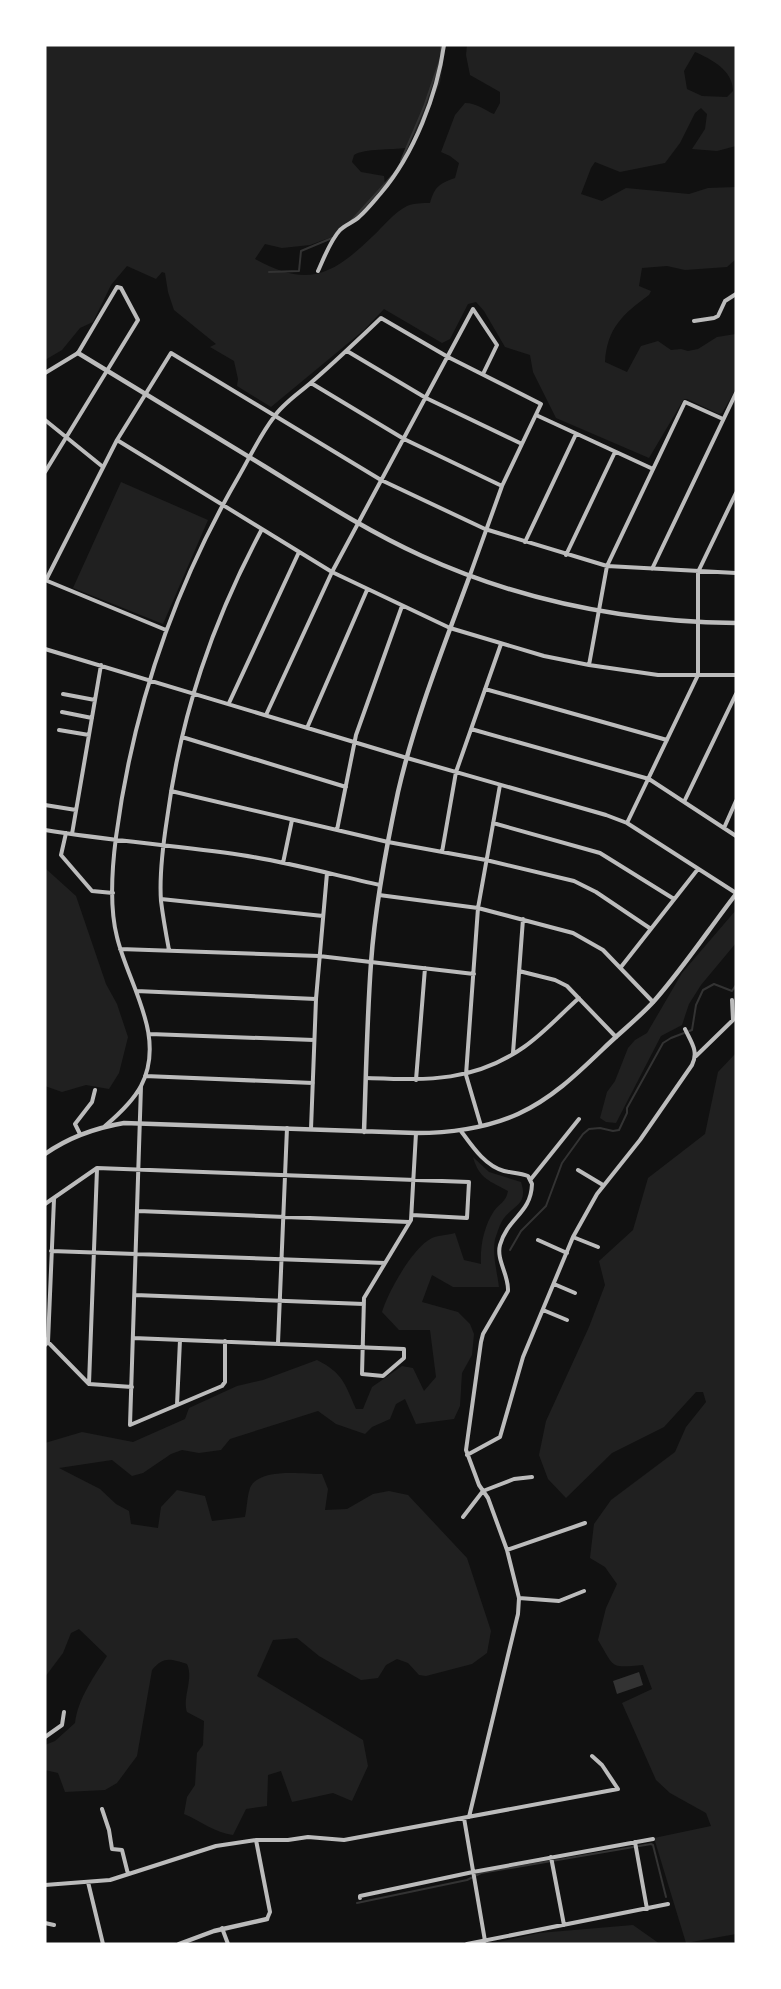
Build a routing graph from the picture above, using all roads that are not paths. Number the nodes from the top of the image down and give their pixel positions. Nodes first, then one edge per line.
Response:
1 (444, 45) edge
2 (318, 271) dead end
3 (736, 294) edge
4 (694, 321) dead end
5 (347, 351) junction
6 (78, 353) junction
7 (448, 357) junction
8 (108, 370) junction
9 (45, 373) edge
10 (483, 374) junction
11 (311, 383) junction
12 (736, 393) edge
13 (145, 394) junction
14 (426, 398) junction
15 (274, 415) junction
16 (536, 415) junction
17 (723, 419) junction
18 (45, 420) edge
19 (576, 434) junction
20 (67, 438) junction
21 (404, 439) junction
22 (117, 440) junction
23 (522, 444) junction
24 (615, 452) junction
25 (250, 458) junction
26 (103, 467) junction
27 (653, 469) junction
28 (45, 471) edge
29 (381, 480) junction
30 (502, 486) junction
31 (736, 493) edge
32 (222, 505) junction
33 (357, 524) junction
34 (486, 529) junction
35 (262, 530) junction
36 (525, 542) junction
37 (299, 552) junction
38 (566, 555) junction
39 (607, 566) junction
40 (652, 569) junction
41 (332, 572) junction
42 (698, 572) junction
43 (736, 573) edge
44 (470, 575) junction
45 (45, 580) edge
46 (367, 590) junction
47 (402, 606) junction
48 (599, 611) junction
49 (699, 622) junction
50 (736, 623) edge
51 (450, 628) junction
52 (166, 630) junction
53 (501, 644) junction
54 (45, 649) edge
55 (101, 665) junction
56 (589, 665) junction
57 (698, 675) junction
58 (736, 675) edge
59 (149, 679) junction
60 (485, 689) junction
61 (192, 693) junction
62 (63, 694) dead end
63 (736, 694) edge
64 (95, 700) junction
65 (229, 703) junction
66 (62, 712) dead end
67 (266, 715) junction
68 (92, 718) junction
69 (307, 728) junction
70 (471, 729) junction
71 (58, 730) dead end
72 (89, 735) junction
73 (182, 737) junction
74 (667, 740) junction
75 (354, 743) junction
76 (407, 758) junction
77 (456, 772) junction
78 (649, 779) junction
79 (500, 785) junction
80 (346, 787) junction
81 (171, 791) junction
82 (736, 801) edge
83 (684, 802) junction
84 (45, 805) edge
85 (76, 810) junction
86 (292, 820) junction
87 (493, 823) junction
88 (627, 823) junction
89 (724, 828) junction
90 (45, 830) edge
91 (337, 830) junction
92 (66, 833) junction
93 (72, 834) junction
94 (736, 836) edge
95 (116, 840) junction
96 (388, 842) junction
97 (163, 846) junction
98 (442, 852) junction
99 (486, 860) junction
100 (283, 862) junction
101 (698, 869) junction
102 (327, 873) junction
103 (380, 885) junction
104 (113, 893) junction
105 (736, 894) edge
106 (379, 895) junction
107 (161, 899) junction
108 (674, 899) junction
109 (478, 908) junction
110 (323, 916) junction
111 (523, 920) junction
112 (651, 929) junction
113 (120, 949) junction
114 (169, 950) junction
115 (319, 956) junction
116 (371, 962) junction
117 (621, 967) junction
118 (425, 968) junction
119 (519, 970) junction
120 (474, 974) junction
121 (136, 991) junction
122 (579, 998) junction
123 (316, 999) junction
124 (732, 1000) dead end
125 (653, 1002) junction
126 (686, 1032) dead end
127 (150, 1034) junction
128 (616, 1037) junction
129 (314, 1040) junction
130 (513, 1054) junction
131 (696, 1056) junction
132 (466, 1075) junction
133 (145, 1076) junction
134 (366, 1078) junction
135 (416, 1080) junction
136 (313, 1083) junction
137 (141, 1086) junction
138 (95, 1090) dead end
139 (579, 1119) dead end
140 (141, 1123) junction
141 (105, 1126) junction
142 (481, 1126) junction
143 (286, 1128) junction
144 (311, 1130) junction
145 (461, 1131) junction
146 (364, 1132) junction
147 (416, 1133) junction
148 (80, 1134) junction
149 (45, 1154) edge
150 (97, 1168) junction
151 (139, 1170) junction
152 (578, 1170) dead end
153 (285, 1175) junction
154 (531, 1179) junction
155 (413, 1180) junction
156 (604, 1185) junction
157 (54, 1198) junction
158 (45, 1204) edge
159 (138, 1211) junction
160 (412, 1215) junction
161 (283, 1217) junction
162 (410, 1222) junction
163 (573, 1237) junction
164 (538, 1240) dead end
165 (598, 1247) dead end
166 (51, 1251) junction
167 (94, 1252) junction
168 (136, 1253) junction
169 (567, 1253) junction
170 (282, 1259) junction
171 (385, 1263) junction
172 (554, 1284) junction
173 (575, 1293) dead end
174 (135, 1295) junction
175 (280, 1301) junction
176 (364, 1304) junction
177 (543, 1310) junction
178 (567, 1320) dead end
179 (133, 1338) junction
180 (180, 1340) junction
181 (225, 1341) junction
182 (46, 1342) edge
183 (278, 1343) junction
184 (363, 1347) junction
185 (89, 1384) junction
186 (132, 1387) junction
187 (177, 1405) junction
188 (467, 1455) junction
189 (532, 1477) dead end
190 (483, 1491) junction
191 (463, 1517) dead end
192 (585, 1523) dead end
193 (507, 1550) junction
194 (584, 1591) dead end
195 (519, 1598) junction
196 (63, 1712) dead end
197 (45, 1737) edge
198 (592, 1756) dead end
199 (102, 1809) dead end
200 (466, 1818) junction
201 (653, 1839) dead end
202 (256, 1840) junction
203 (635, 1845) junction
204 (552, 1860) junction
205 (128, 1874) junction
206 (474, 1875) junction
207 (88, 1882) junction
208 (45, 1885) edge
209 (360, 1898) dead end
210 (668, 1904) dead end
211 (647, 1909) junction
212 (267, 1919) joint
213 (45, 1923) edge
214 (54, 1925) dead end
215 (564, 1925) junction
216 (222, 1928) junction
217 (485, 1941) junction
218 (102, 1944) edge
219 (179, 1944) edge
220 (228, 1944) edge
221 (466, 1944) edge

1 - 2 street
3 - 4 street
5 - 7 street
5 - 11 street
5 - 14 street
6 - 8 street
6 - 8 street
6 - 9 street
7 - 10 street
7 - 10 street
7 - 14 street
8 - 13 street
8 - 20 street
10 - 16 street
11 - 15 street
11 - 21 street
12 - 17 street
13 - 15 street
13 - 22 street
13 - 25 street
14 - 21 street
14 - 23 street
15 - 25 street
15 - 29 street
16 - 19 street
16 - 23 street
17 - 27 street
17 - 40 street
18 - 20 street
19 - 24 street
19 - 36 street
20 - 26 street
20 - 28 street
21 - 29 street
21 - 30 street
22 - 26 street
22 - 32 street
23 - 30 street
24 - 27 street
24 - 38 street
25 - 32 street
25 - 33 street
26 - 45 street
27 - 39 street
29 - 33 street
29 - 34 street
30 - 34 street
31 - 42 street
32 - 35 street
32 - 52 street
33 - 41 street
33 - 44 street
34 - 36 street
34 - 44 street
35 - 37 street
35 - 61 street
36 - 38 street
37 - 41 street
37 - 65 street
38 - 39 street
39 - 40 street
39 - 48 street
40 - 42 street
41 - 46 street
41 - 67 street
42 - 43 street
42 - 49 street
44 - 48 street
44 - 51 street
45 - 52 street
46 - 47 street
46 - 69 street
47 - 51 street
47 - 75 street
48 - 49 street
48 - 56 street
49 - 50 street
49 - 57 street
51 - 53 street
51 - 76 street
52 - 59 street
53 - 56 street
53 - 60 street
54 - 55 street
55 - 59 street
55 - 64 street
56 - 57 street
57 - 58 street
57 - 74 street
59 - 61 street
59 - 95 street
60 - 70 street
60 - 74 street
61 - 65 street
61 - 73 street
62 - 64 street
63 - 83 street
64 - 68 street
65 - 67 street
66 - 68 street
67 - 69 street
68 - 72 street
69 - 75 street
70 - 77 street
70 - 78 street
71 - 72 street
72 - 85 street
73 - 80 street
73 - 81 street
74 - 78 street
75 - 76 street
75 - 80 street
76 - 77 street
76 - 96 street
77 - 79 street
77 - 98 street
78 - 83 street
78 - 88 street
79 - 87 street
79 - 88 street
80 - 91 street
81 - 86 street
81 - 97 street
82 - 89 street
83 - 89 street
84 - 85 street
85 - 93 street
86 - 91 street
86 - 100 street
87 - 99 street
87 - 108 street
88 - 101 street
89 - 94 street
90 - 92 street
91 - 96 street
92 - 93 street
92 - 104 street
93 - 95 street
95 - 97 street
95 - 104 street
96 - 98 street
96 - 103 street
97 - 100 street
97 - 107 street
98 - 99 street
99 - 109 street
99 - 112 street
100 - 102 street
101 - 105 street
101 - 108 street
102 - 103 street
102 - 110 street
103 - 106 street
104 - 113 street
105 - 125 street
106 - 109 street
106 - 116 street
107 - 110 street
107 - 114 street
108 - 112 street
109 - 111 street
109 - 120 street
110 - 115 street
111 - 117 street
111 - 119 street
112 - 117 street
113 - 114 street
113 - 121 street
114 - 115 street
115 - 116 street
115 - 123 street
116 - 118 street
116 - 134 street
117 - 125 street
118 - 120 street
118 - 135 street
119 - 122 street
119 - 130 street
120 - 132 street
121 - 123 street
121 - 127 street
122 - 128 street
122 - 130 street
123 - 129 street
124 - 131 street
125 - 128 street
126 - 131 street
127 - 129 street
127 - 133 street
128 - 142 street
129 - 136 street
130 - 132 street
131 - 156 street
132 - 135 street
132 - 142 street
133 - 136 street
133 - 137 street
134 - 135 street
134 - 146 street
136 - 144 street
137 - 140 street
137 - 141 street
138 - 148 street
139 - 154 street
140 - 141 street
140 - 143 street
140 - 151 street
141 - 148 street
142 - 145 street
143 - 144 street
143 - 153 street
144 - 146 street
145 - 147 street
145 - 154 street
146 - 147 street
147 - 155 street
148 - 149 street
150 - 151 street
150 - 157 street
150 - 167 street
151 - 153 street
151 - 159 street
152 - 156 street
153 - 155 street
153 - 161 street
154 - 188 street
155 - 160 street
155 - 160 street
156 - 163 street
157 - 158 street
157 - 166 street
159 - 161 street
159 - 168 street
160 - 162 street
161 - 162 street
161 - 170 street
162 - 171 street
163 - 165 street
163 - 169 street
164 - 169 street
166 - 167 street
166 - 182 street
167 - 168 street
167 - 185 street
168 - 170 street
168 - 174 street
169 - 172 street
170 - 171 street
170 - 175 street
171 - 176 street
172 - 173 street
172 - 177 street
174 - 175 street
174 - 179 street
175 - 176 street
175 - 183 street
176 - 184 street
177 - 178 street
177 - 188 street
179 - 180 street
179 - 186 street
180 - 181 street
180 - 187 street
181 - 183 street
181 - 187 street
182 - 185 street
183 - 184 street
184 - 184 street
185 - 186 street
186 - 187 street
188 - 190 street
189 - 190 street
190 - 191 street
190 - 193 street
192 - 193 street
193 - 195 street
194 - 195 street
195 - 200 street
196 - 197 street
198 - 200 street
199 - 205 street
200 - 202 street
200 - 206 street
201 - 203 street
202 - 205 street
202 - 212 street
203 - 204 street
203 - 211 street
204 - 206 street
204 - 215 street
205 - 207 street
206 - 209 street
206 - 217 street
207 - 208 street
207 - 218 street
210 - 211 street
211 - 215 street
212 - 216 street
213 - 214 street
215 - 217 street
216 - 219 street
216 - 220 street
217 - 221 street

